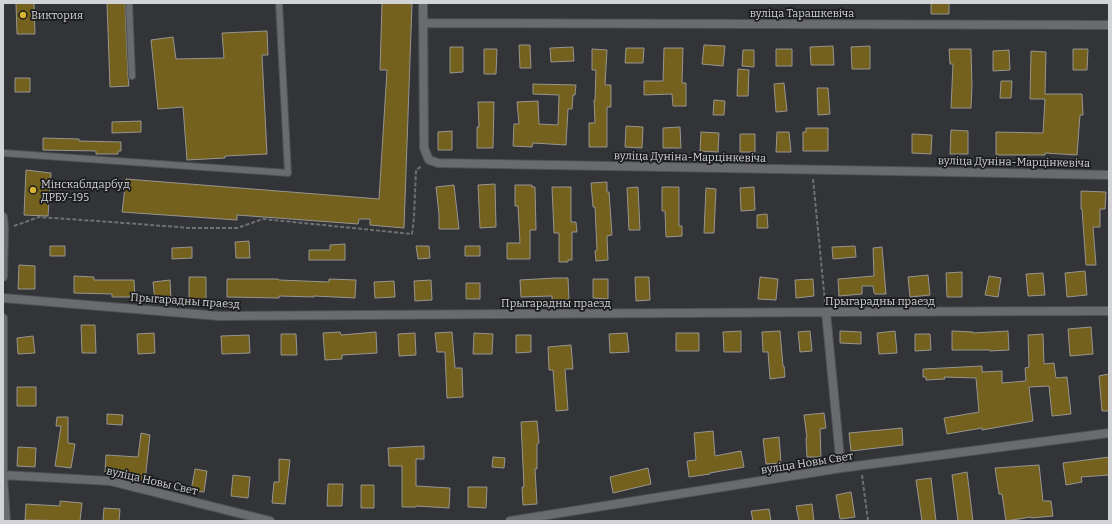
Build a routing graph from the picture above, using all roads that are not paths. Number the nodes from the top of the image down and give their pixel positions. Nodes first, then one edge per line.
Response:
1 (129, 3) edge
2 (279, 3) edge
3 (423, 3) edge
4 (423, 23) junction
5 (1109, 25) edge
6 (132, 76) dead end
7 (3, 153) edge
8 (1109, 175) edge
9 (3, 217) edge
10 (3, 277) edge
11 (3, 298) edge
12 (1109, 311) edge
13 (826, 312) junction
14 (3, 318) edge
15 (3, 338) edge
16 (1109, 433) edge
17 (842, 468) junction
18 (3, 475) edge
19 (6, 521) edge
20 (270, 521) edge
21 (510, 521) edge

1 - 6 lane
2 - 7 lane
3 - 4 street
4 - 5 street, вуліца Тарашкевіча
4 - 8 street, вуліца Дуніна-Марцінкевіча
9 - 10 street
11 - 13 street, Прыгарадны праезд
12 - 13 street, Прыгарадны праезд
13 - 17 street
14 - 15 street
15 - 18 street
16 - 17 street, вуліца Новы Свет
17 - 21 street, вуліца Новы Свет
18 - 19 street
18 - 20 street, вуліца Новы Свет

